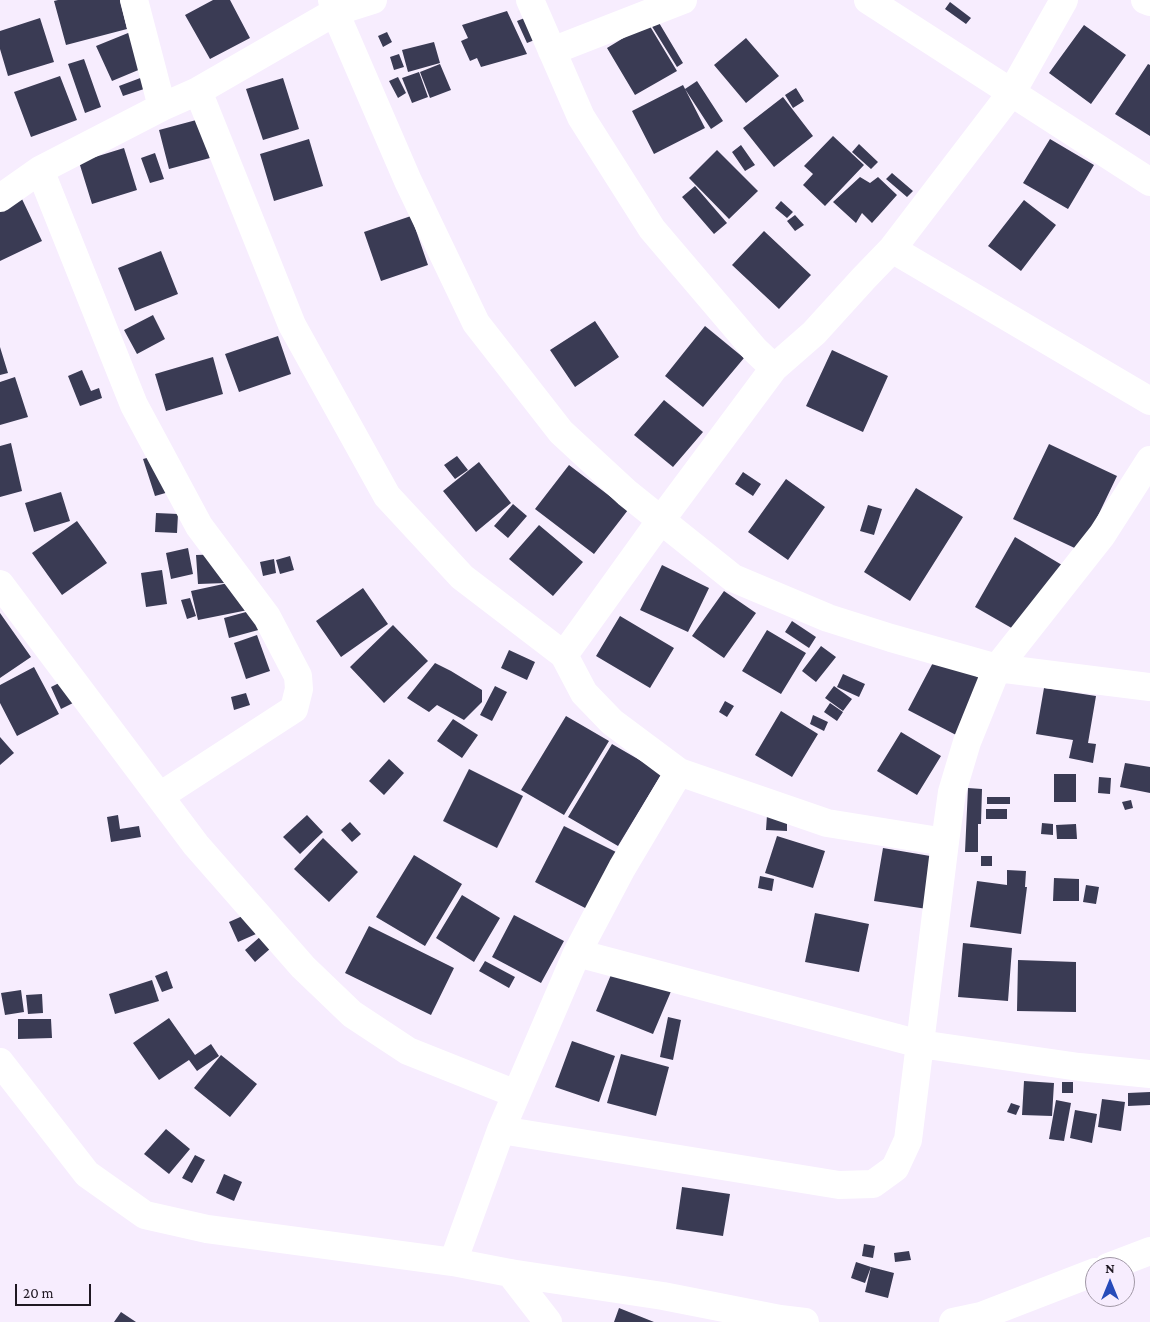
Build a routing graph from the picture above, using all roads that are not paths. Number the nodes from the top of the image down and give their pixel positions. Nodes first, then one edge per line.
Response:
1 (134, 0) edge
2 (373, 0) edge
3 (530, 0) edge
4 (683, 0) edge
5 (868, 0) edge
6 (1064, 0) edge
7 (1146, 0) edge
8 (1150, 2) edge
9 (334, 6) edge
10 (552, 50) junction
11 (198, 91) junction
12 (1012, 92) junction
13 (162, 107) junction
14 (40, 170) junction
15 (1150, 182) edge
16 (0, 198) edge
17 (892, 249) junction
18 (774, 368) junction
19 (1150, 400) edge
20 (1150, 460) edge
21 (661, 520) junction
22 (0, 584) edge
23 (564, 655) junction
24 (997, 668) junction
25 (1150, 687) edge
26 (680, 772) junction
27 (160, 796) junction
28 (945, 842) junction
29 (577, 953) junction
30 (920, 1044) junction
31 (0, 1062) edge
32 (1150, 1074) edge
33 (516, 1094) junction
34 (501, 1130) junction
35 (1150, 1251) edge
36 (1134, 1257) edge
37 (453, 1262) junction
38 (510, 1273) junction
39 (1085, 1276) edge
40 (548, 1322) edge
41 (805, 1322) edge
42 (953, 1322) edge

1 - 13 street
2 - 9 street
3 - 10 street
4 - 10 street
5 - 12 street
6 - 12 street
7 - 8 street
9 - 11 street
9 - 21 street
10 - 18 street
11 - 13 street
11 - 23 street
12 - 15 street
12 - 17 street
13 - 14 street
14 - 16 street
14 - 27 street
17 - 18 street
17 - 19 street
18 - 21 street
20 - 24 street
21 - 23 street
21 - 24 street
22 - 27 street
23 - 26 street
24 - 25 street
24 - 28 street
26 - 28 street
26 - 29 street
27 - 33 street
28 - 30 street
29 - 30 street
29 - 33 street
30 - 32 street
30 - 34 street
31 - 37 street
33 - 34 street
34 - 37 street
35 - 36 street
37 - 38 street
38 - 40 street
38 - 41 street
39 - 42 street

